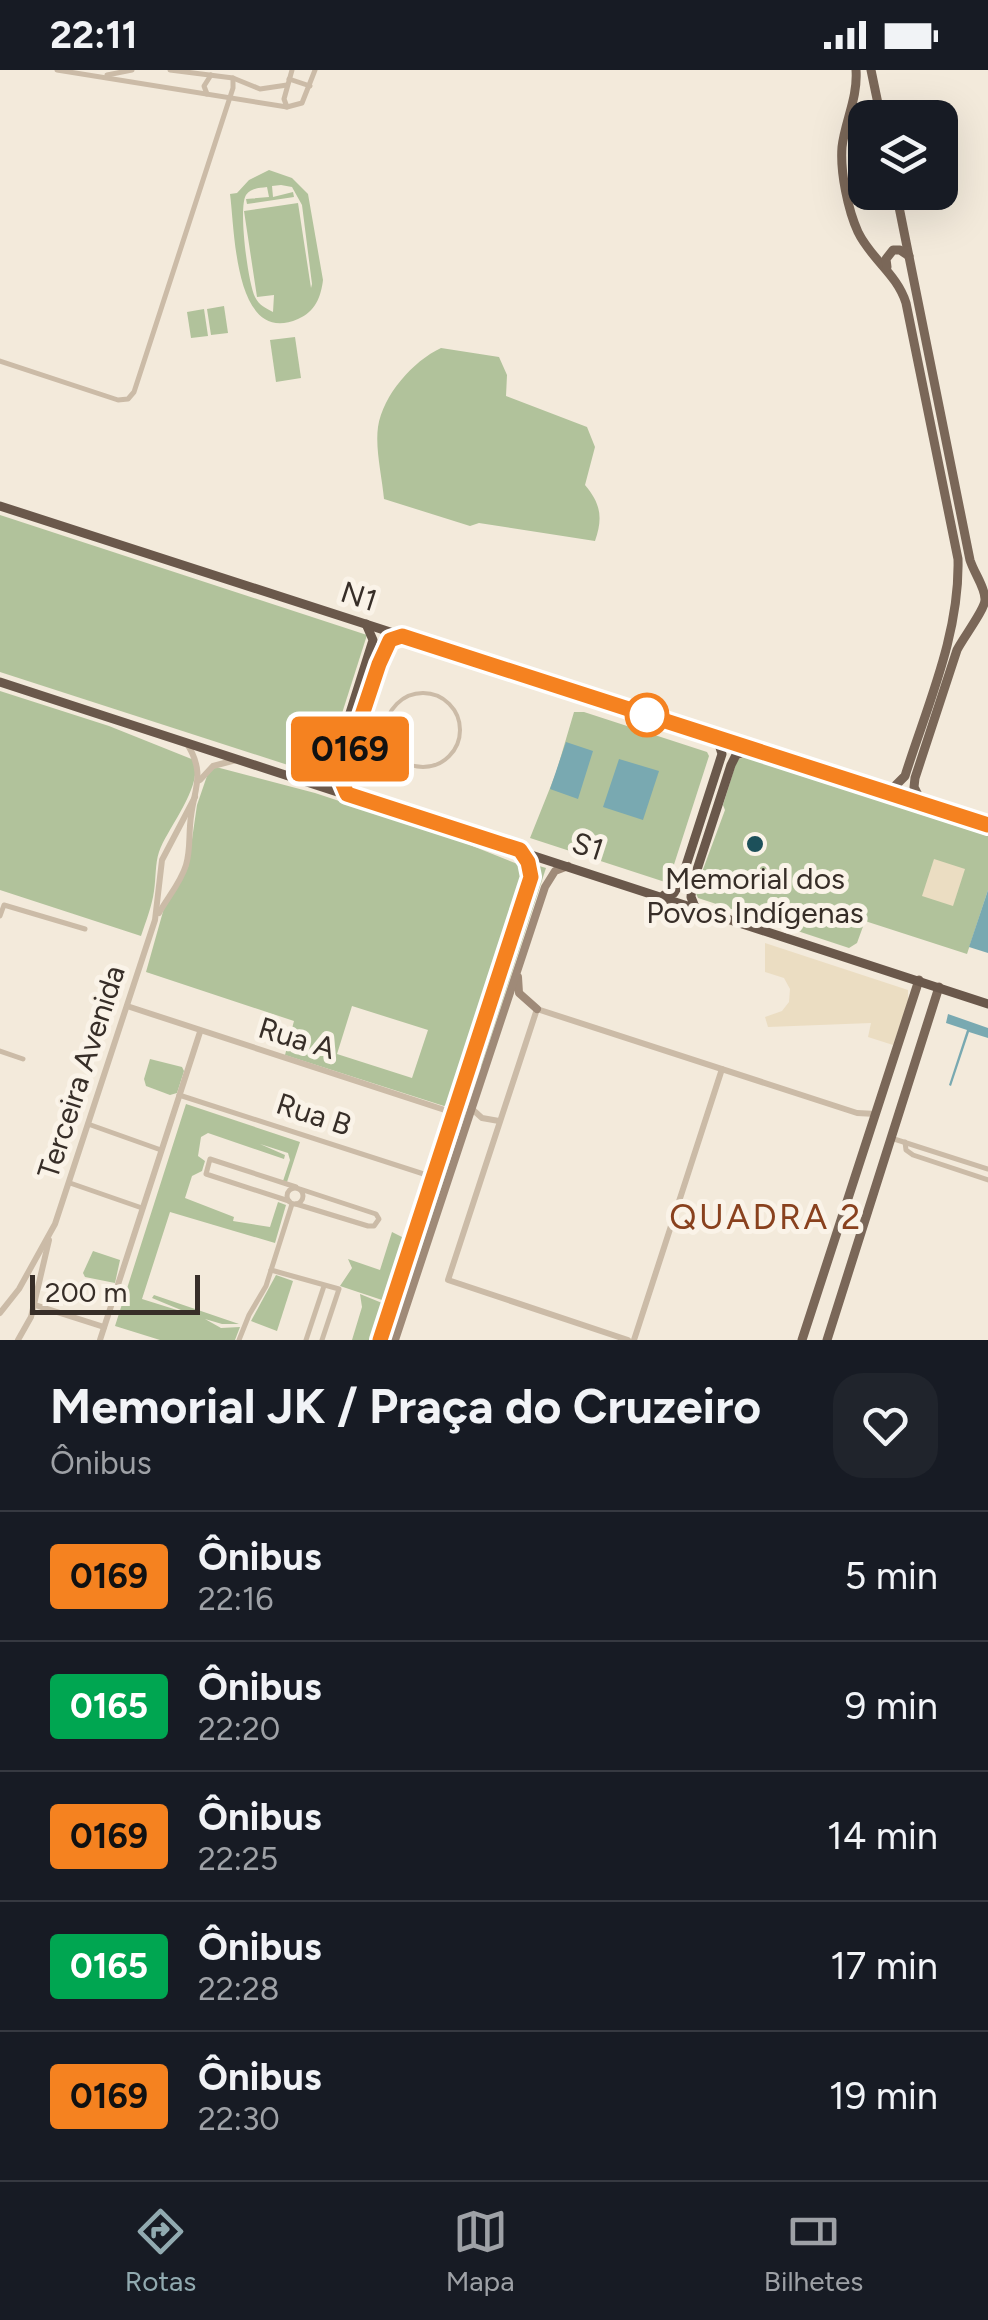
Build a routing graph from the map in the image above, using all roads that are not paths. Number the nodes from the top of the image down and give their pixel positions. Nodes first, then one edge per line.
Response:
1 (57, 70) edge
2 (132, 70) edge
3 (170, 70) edge
4 (292, 70) edge
5 (314, 70) edge
6 (856, 70) edge
7 (871, 70) edge
8 (94, 75) junction
9 (211, 75) junction
10 (233, 78) junction
11 (288, 82) junction
12 (310, 86) junction
13 (208, 94) junction
14 (227, 98) junction
15 (854, 100) edge
16 (876, 100) edge
17 (287, 107) junction
18 (848, 127) edge
19 (848, 187) edge
20 (852, 210) edge
21 (900, 210) edge
22 (909, 256) junction
23 (887, 268) junction
24 (0, 361) edge
25 (0, 506) edge
26 (957, 601) junction
27 (984, 611) edge
28 (366, 624) junction
29 (402, 636) junction
30 (0, 682) edge
31 (434, 694) joint
32 (717, 738) junction
33 (185, 741) junction
34 (752, 750) junction
35 (240, 760) junction
36 (199, 781) junction
37 (310, 782) junction
38 (880, 790) junction
39 (347, 794) junction
40 (195, 797) junction
41 (923, 804) junction
42 (988, 825) edge
43 (175, 834) junction
44 (190, 842) junction
45 (520, 850) junction
46 (568, 866) junction
47 (162, 877) junction
48 (179, 880) junction
49 (662, 896) junction
50 (696, 908) junction
51 (0, 916) edge
52 (155, 920) junction
53 (85, 929) dead end
54 (518, 965) junction
55 (919, 980) junction
56 (939, 988) junction
57 (988, 1004) edge
58 (127, 1006) junction
59 (537, 1009) junction
60 (200, 1032) junction
61 (0, 1051) edge
62 (22, 1059) dead end
63 (722, 1069) junction
64 (468, 1071) junction
65 (481, 1075) junction
66 (179, 1094) junction
67 (471, 1108) junction
68 (454, 1112) junction
69 (874, 1119) junction
70 (466, 1123) junction
71 (88, 1124) junction
72 (495, 1124) junction
73 (891, 1138) junction
74 (905, 1142) junction
75 (161, 1150) junction
76 (441, 1154) junction
77 (454, 1159) junction
78 (988, 1170) edge
79 (434, 1177) junction
80 (988, 1180) edge
81 (68, 1182) junction
82 (854, 1182) junction
83 (284, 1184) junction
84 (298, 1188) junction
85 (875, 1190) junction
86 (279, 1198) junction
87 (293, 1203) junction
88 (142, 1208) junction
89 (49, 1238) junction
90 (271, 1270) junction
91 (324, 1286) junction
92 (19, 1289) junction
93 (12, 1298) junction
94 (0, 1302) edge
95 (35, 1302) junction
96 (51, 1312) junction
97 (0, 1313) edge
98 (31, 1317) junction
99 (104, 1327) junction
100 (240, 1339) edge
101 (18, 1340) edge
102 (100, 1340) edge
103 (306, 1340) edge
104 (322, 1340) edge
105 (380, 1340) edge
106 (395, 1340) edge
107 (631, 1340) edge
108 (802, 1340) edge
109 (827, 1340) edge

1 - 8 street
2 - 8 street
3 - 9 street
4 - 11 street
5 - 12 street
6 - 15 main road
7 - 16 main road
8 - 13 street
9 - 10 street
9 - 13 street
10 - 11 street
10 - 14 street
11 - 12 street
11 - 17 street
12 - 17 street
13 - 14 street
14 - 17 street
14 - 24 street
18 - 19 main road
20 - 23 main road
21 - 22 main road
22 - 23 main road
22 - 27 main road
23 - 26 main road
25 - 28 highway, N1
26 - 27 main road
26 - 38 main road
27 - 41 main road
28 - 29 highway, N1
28 - 37 highway
29 - 32 highway, N1
29 - 39 highway
30 - 33 highway, S1
31 - 31 street
32 - 34 highway, N1
32 - 49 highway
33 - 35 highway, S1
33 - 36 street
34 - 38 highway, N1
34 - 50 highway
35 - 36 street
35 - 37 highway, S1
36 - 40 street
37 - 39 highway, S1
38 - 41 highway, N1
39 - 45 highway, S1
40 - 43 street
40 - 44 street
41 - 42 highway, N1
43 - 44 street
43 - 47 street
44 - 48 street
45 - 46 highway, S1
45 - 64 main road
46 - 49 highway, S1
46 - 54 main road
47 - 48 street
47 - 52 street
48 - 52 street
49 - 50 highway, S1
50 - 55 highway, S1
51 - 53 street
52 - 58 street, Terceira Avenida
54 - 59 main road
54 - 65 main road
55 - 56 highway, S1
55 - 69 main road
56 - 57 highway, S1
56 - 73 main road
58 - 60 street, Rua A
58 - 71 street, Terceira Avenida
59 - 63 street
59 - 72 street
60 - 66 street
60 - 68 street, Rua A
61 - 62 street
63 - 69 street
63 - 107 street
64 - 65 main road
64 - 68 main road
65 - 67 main road
66 - 75 street
66 - 79 street, Rua B
67 - 70 main road
67 - 72 street
68 - 76 main road
69 - 82 main road
70 - 72 street
70 - 77 main road
71 - 75 street
71 - 81 street, Terceira Avenida
72 - 107 street
73 - 74 street
73 - 85 main road
74 - 78 street
74 - 80 street
75 - 88 street
76 - 77 main road
76 - 79 main road
77 - 106 main road
79 - 105 main road
81 - 88 street
81 - 89 street, Terceira Avenida
82 - 85 main road
82 - 108 main road
83 - 84 street
83 - 86 street
83 - 86 street
84 - 87 street
84 - 87 street
84 - 87 street
85 - 109 main road
86 - 87 street
87 - 90 street
88 - 99 street
89 - 92 street, Terceira Avenida
89 - 95 street, Terceira Avenida
90 - 91 street
90 - 100 street
91 - 103 street
91 - 104 street
92 - 93 street, Terceira Avenida
92 - 95 street
93 - 94 street
93 - 97 street, Terceira Avenida
95 - 96 street
95 - 98 street, Terceira Avenida
96 - 98 street
96 - 99 street
98 - 101 street, Terceira Avenida
99 - 102 street

